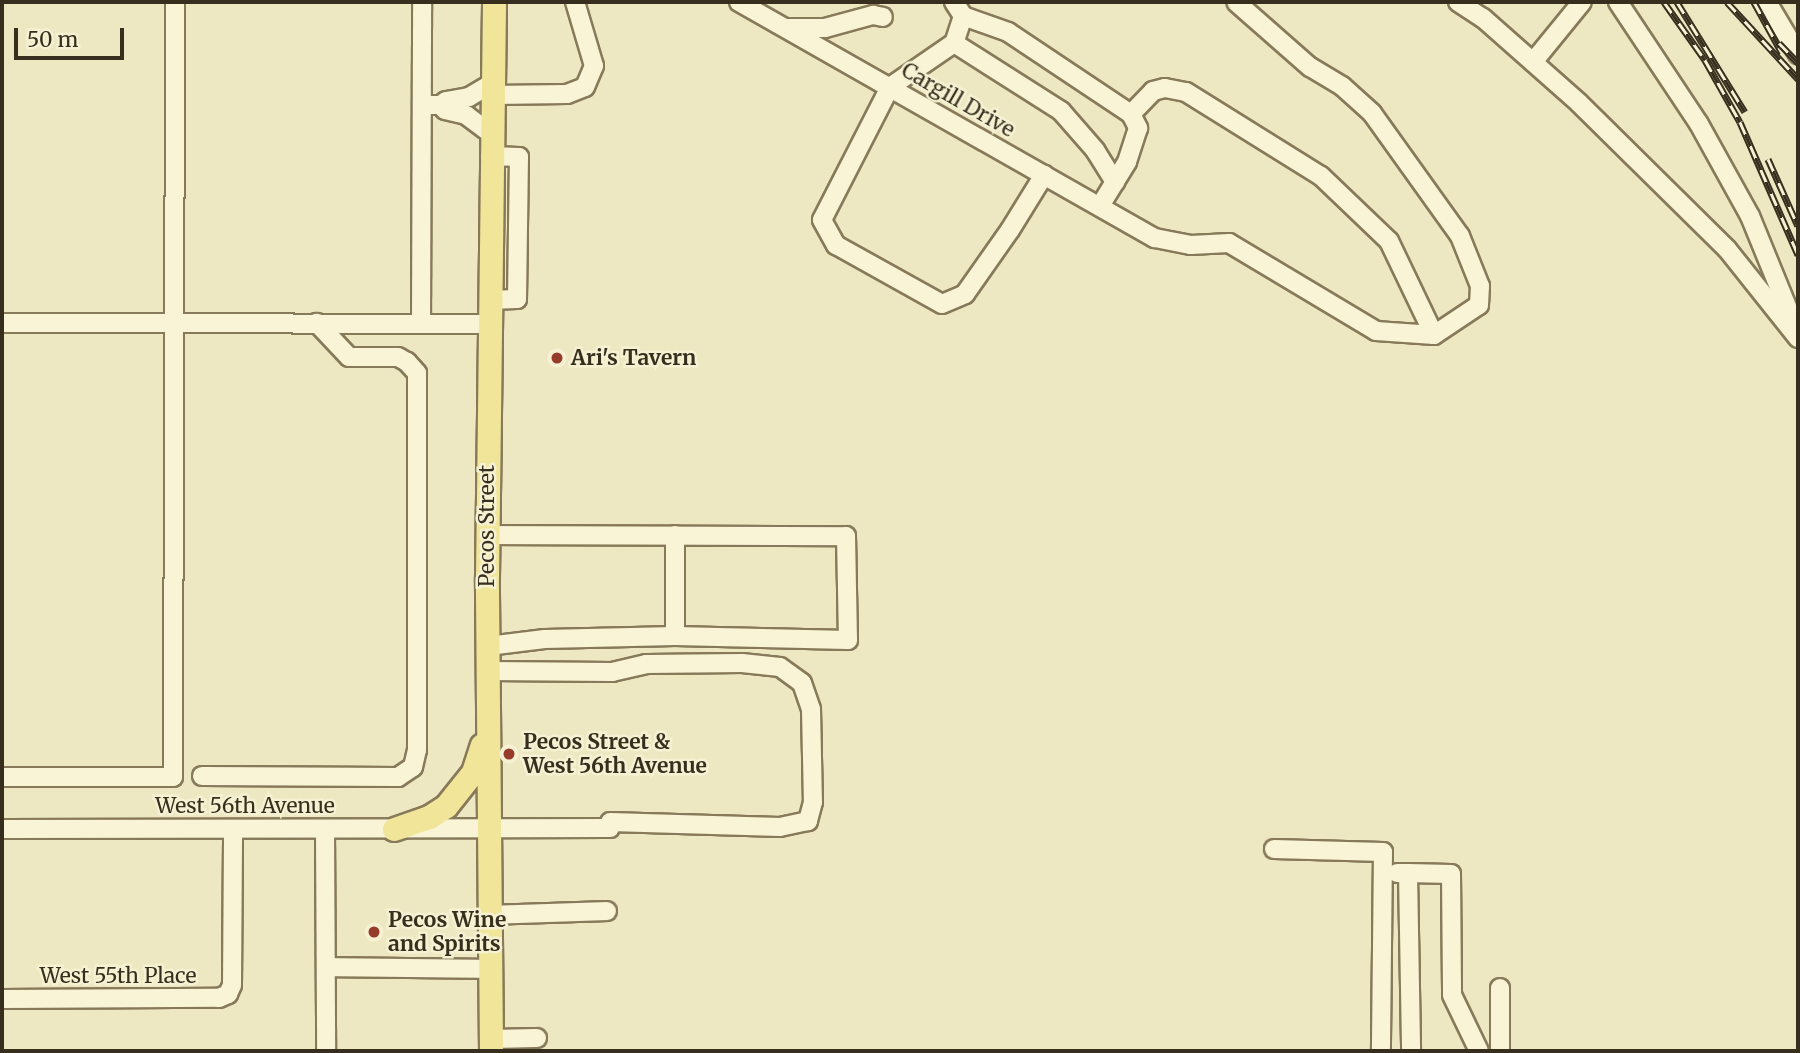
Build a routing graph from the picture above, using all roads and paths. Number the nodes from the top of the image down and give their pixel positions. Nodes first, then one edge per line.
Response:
1 (176, 2) edge
2 (422, 2) edge
3 (494, 2) edge
4 (575, 2) edge
5 (739, 2) edge
6 (1236, 2) edge
7 (1458, 2) edge
8 (1582, 2) edge
9 (1618, 2) edge
10 (1767, 2) edge
11 (958, 9) edge
12 (883, 18) dead end
13 (785, 28) junction
14 (954, 43) junction
15 (1798, 54) edge
16 (1533, 62) junction
17 (890, 88) junction
18 (492, 89) junction
19 (422, 105) junction
20 (441, 105) junction
21 (1131, 114) junction
22 (490, 145) junction
23 (1044, 175) junction
24 (1115, 182) junction
25 (1100, 206) junction
26 (2, 323) edge
27 (174, 323) junction
28 (317, 323) junction
29 (421, 324) junction
30 (489, 324) junction
31 (1798, 333) edge
32 (1434, 335) junction
33 (1798, 338) edge
34 (487, 535) junction
35 (675, 535) junction
36 (676, 636) junction
37 (488, 646) junction
38 (488, 671) junction
39 (489, 715) junction
40 (202, 776) dead end
41 (2, 777) edge
42 (2, 829) edge
43 (233, 829) junction
44 (325, 829) junction
45 (394, 829) junction
46 (488, 829) junction
47 (1274, 849) dead end
48 (1408, 873) junction
49 (1383, 874) junction
50 (607, 911) dead end
51 (489, 915) junction
52 (326, 967) junction
53 (490, 969) junction
54 (1500, 988) dead end
55 (2, 999) edge
56 (537, 1038) dead end
57 (491, 1045) edge
58 (326, 1051) edge
59 (1381, 1051) edge
60 (1410, 1051) edge
61 (1479, 1051) edge
62 (1500, 1051) edge

1 - 27 street
2 - 19 street
3 - 18 main road, Pecos Street
4 - 18 street
5 - 13 street, Cargill Drive
6 - 32 street
7 - 16 street
8 - 16 street
9 - 31 street
10 - 15 street
11 - 14 street
11 - 21 street
12 - 13 street
13 - 17 street, Cargill Drive
14 - 17 street
14 - 24 street
16 - 33 street
17 - 23 street, Cargill Drive
17 - 23 street
18 - 20 street
18 - 22 main road, Pecos Street
19 - 20 street
19 - 29 street
20 - 22 street
21 - 24 street
21 - 32 street
22 - 30 main road, Pecos Street
23 - 25 street, Cargill Drive
24 - 25 street
25 - 32 street, Cargill Drive
26 - 27 street
27 - 28 street
27 - 41 street
28 - 29 street
28 - 40 street
29 - 30 street
30 - 34 main road, Pecos Street
34 - 35 street
34 - 37 main road, Pecos Street
35 - 36 street
35 - 36 street
36 - 37 street
37 - 38 main road, Pecos Street
38 - 39 main road, Pecos Street
38 - 46 street, West 56th Avenue
39 - 45 main road
39 - 46 main road, Pecos Street
42 - 43 street, West 56th Avenue
43 - 44 street, West 56th Avenue
43 - 55 street, West 55th Place
44 - 45 street, West 56th Avenue
44 - 52 street
45 - 46 street, West 56th Avenue
46 - 51 main road, Pecos Street
47 - 49 street
48 - 49 street
48 - 60 street
48 - 61 street
49 - 59 street
50 - 51 street
51 - 53 main road, Pecos Street
52 - 53 street
52 - 58 street
53 - 57 main road, Pecos Street
54 - 62 street
56 - 57 street

